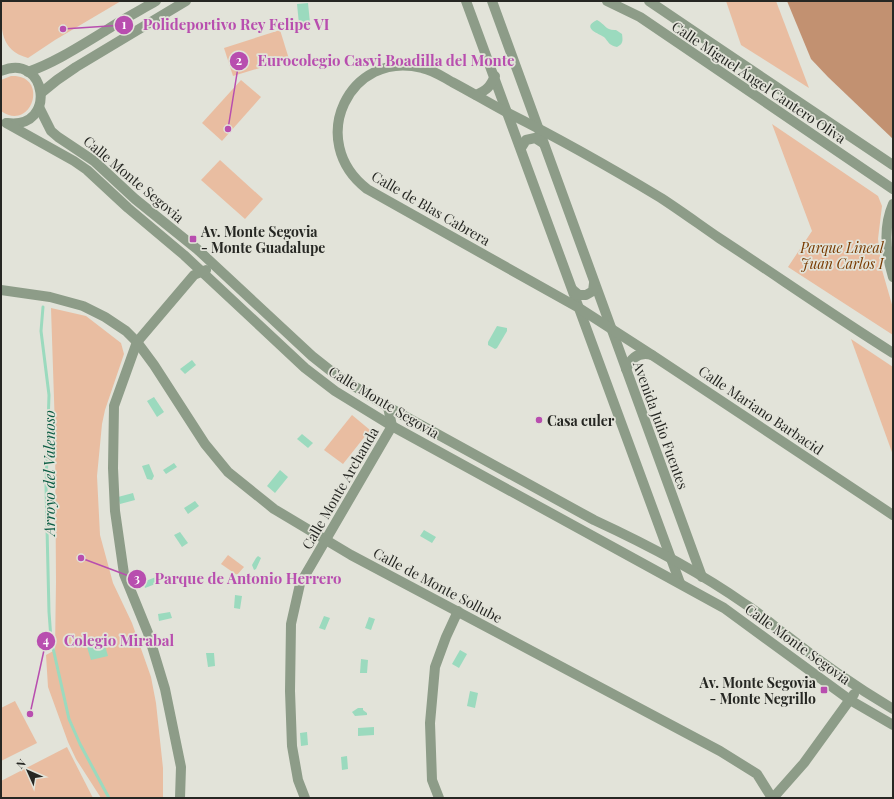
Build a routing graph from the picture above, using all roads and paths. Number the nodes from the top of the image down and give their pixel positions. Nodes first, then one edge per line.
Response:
1 (156, 1) edge
2 (186, 1) edge
3 (466, 1) edge
4 (492, 1) edge
5 (608, 1) edge
6 (649, 1) edge
7 (3, 68) edge
8 (28, 72) junction
9 (495, 76) junction
10 (41, 93) junction
11 (476, 95) junction
12 (39, 107) junction
13 (507, 112) junction
14 (3, 121) edge
15 (538, 127) junction
16 (544, 143) junction
17 (521, 148) junction
18 (893, 165) edge
19 (893, 189) edge
20 (893, 204) edge
21 (197, 249) junction
22 (218, 269) junction
23 (197, 271) junction
24 (893, 277) edge
25 (594, 283) junction
26 (1, 290) edge
27 (573, 290) junction
28 (579, 308) junction
29 (612, 330) junction
30 (137, 342) junction
31 (892, 352) edge
32 (655, 357) junction
33 (626, 369) junction
34 (388, 407) junction
35 (412, 420) junction
36 (392, 426) junction
37 (893, 515) edge
38 (325, 539) junction
39 (670, 558) junction
40 (702, 577) junction
41 (683, 585) junction
42 (458, 611) junction
43 (858, 687) junction
44 (850, 700) junction
45 (893, 709) edge
46 (893, 725) edge
47 (180, 798) edge
48 (306, 798) edge
49 (439, 798) edge
50 (773, 798) edge

1 - 8 street
2 - 10 street
3 - 9 street
4 - 15 street, Avenida Julio Fuentes
5 - 19 street, Calle Miguel Ángel Cantero Oliva
6 - 18 street, Calle Miguel Ángel Cantero Oliva
7 - 8 street
8 - 10 street
9 - 11 street
9 - 13 street
10 - 12 street
11 - 13 street, Calle de Blas Cabrera
11 - 28 street, Calle de Blas Cabrera
12 - 14 street
12 - 21 street, Calle Monte Segovia
13 - 15 street, Calle de Blas Cabrera
13 - 17 street
14 - 23 street, Calle Monte Segovia
15 - 16 street, Avenida Julio Fuentes
15 - 31 street, Calle de Blas Cabrera
16 - 17 street
16 - 25 street, Avenida Julio Fuentes
17 - 27 street
20 - 24 street
21 - 22 street, Calle Monte Segovia
21 - 23 street
22 - 23 street
22 - 34 street, Calle Monte Segovia
23 - 30 street
23 - 36 street, Calle Monte Segovia
25 - 27 street
25 - 29 street, Avenida Julio Fuentes
26 - 30 street, Calle de Monte Sollube
27 - 28 street
28 - 29 street, Calle de Blas Cabrera
28 - 39 street
29 - 32 street, Calle Mariano Barbacid
29 - 33 street, Avenida Julio Fuentes
30 - 38 street, Calle de Monte Sollube
30 - 47 street
32 - 33 street
32 - 37 street, Calle Mariano Barbacid
33 - 40 street, Avenida Julio Fuentes
34 - 35 street, Calle Monte Segovia
34 - 36 street, Calle Monte Archanda
35 - 36 street, Calle Monte Archanda
35 - 39 street, Calle Monte Segovia
36 - 38 street, Calle Monte Archanda
36 - 41 street, Calle Monte Segovia
38 - 42 street, Calle de Monte Sollube
38 - 48 street, Calle Monte Archanda
39 - 40 street, Calle Monte Segovia
39 - 41 street
40 - 41 street
40 - 43 street, Calle Monte Segovia
41 - 44 street, Calle Monte Segovia
42 - 49 street
42 - 50 street, Calle de Monte Sollube
43 - 44 street
43 - 45 street, Calle Monte Segovia
44 - 46 street, Calle Monte Segovia
44 - 50 street

